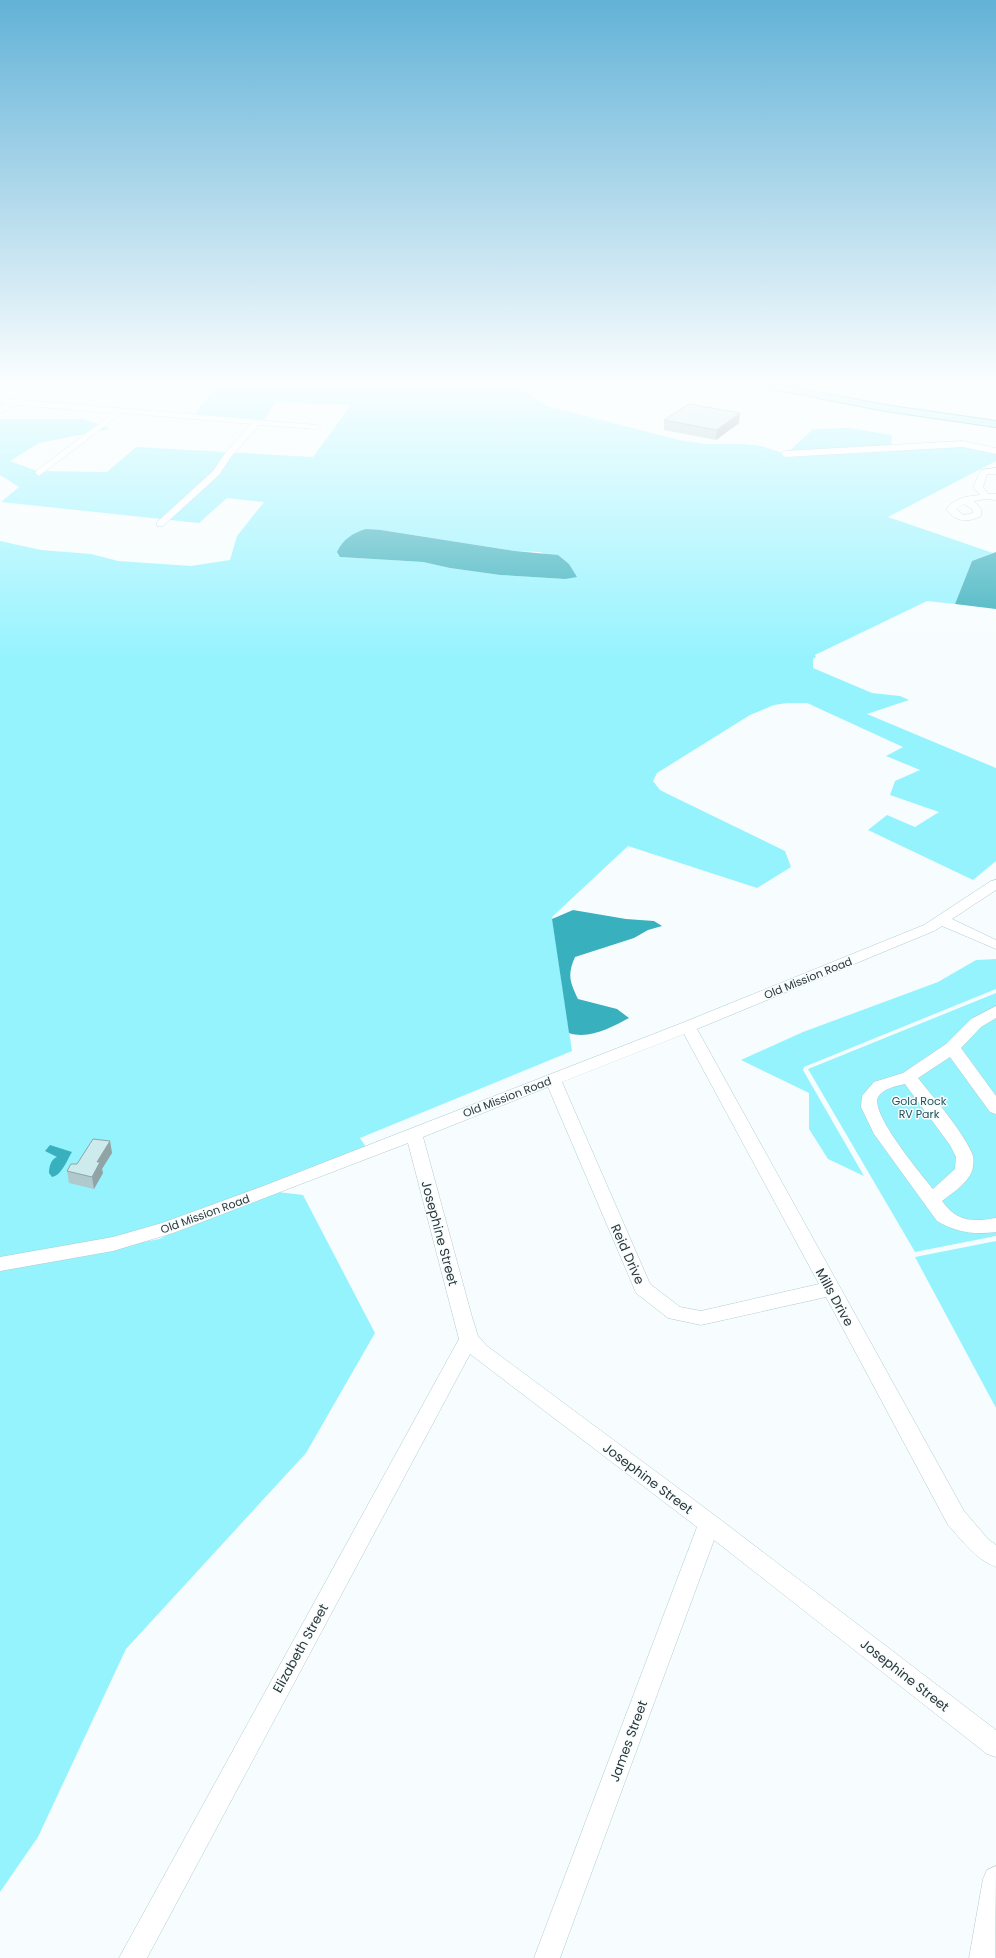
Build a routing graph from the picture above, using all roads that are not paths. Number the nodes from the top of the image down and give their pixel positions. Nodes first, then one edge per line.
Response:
1 (211, 477) edge
2 (981, 477) edge
3 (983, 497) junction
4 (996, 497) edge
5 (964, 500) dead end
6 (996, 502) edge
7 (160, 524) dead end
8 (996, 884) edge
9 (942, 920) junction
10 (996, 946) edge
11 (996, 1011) edge
12 (688, 1027) junction
13 (952, 1048) junction
14 (909, 1077) junction
15 (553, 1080) junction
16 (996, 1108) edge
17 (414, 1134) junction
18 (932, 1200) junction
19 (996, 1225) edge
20 (0, 1264) edge
21 (831, 1289) junction
22 (469, 1339) junction
23 (709, 1524) junction
24 (996, 1557) edge
25 (996, 1745) edge
26 (996, 1879) edge
27 (132, 1958) edge
28 (547, 1958) edge
29 (982, 1958) edge

1 - 7 street
2 - 3 street
3 - 4 street
3 - 5 street
3 - 6 street
8 - 9 street, Old Mission Road
9 - 10 street
9 - 12 street, Old Mission Road
11 - 13 street
12 - 15 street, Old Mission Road
12 - 21 street, Mills Drive
13 - 14 street
13 - 16 street
14 - 18 street
14 - 18 street
15 - 17 street, Old Mission Road
15 - 21 street, Reid Drive
17 - 20 street, Old Mission Road
17 - 22 street, Josephine Street
18 - 19 street
21 - 24 street, Mills Drive
22 - 23 street, Josephine Street
22 - 27 street, Elizabeth Street
23 - 25 street, Josephine Street
23 - 28 street, James Street
26 - 29 street

